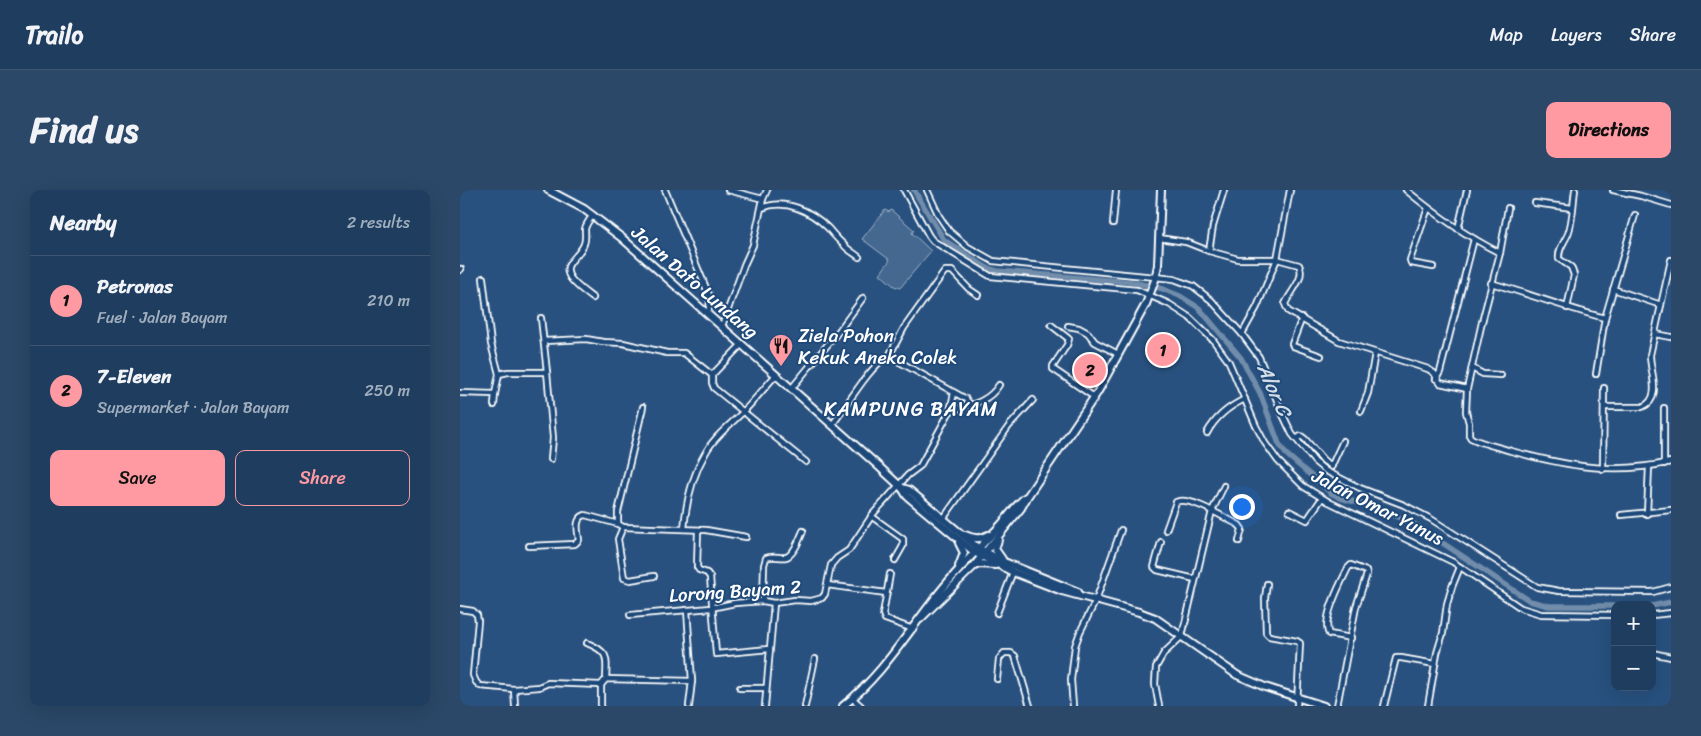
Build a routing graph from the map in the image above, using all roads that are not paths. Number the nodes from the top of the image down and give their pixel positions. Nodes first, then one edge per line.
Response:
1 (548, 190) edge
2 (665, 190) edge
3 (728, 190) edge
4 (767, 190) edge
5 (904, 190) edge
6 (927, 190) edge
7 (1116, 190) edge
8 (1161, 190) edge
9 (1224, 190) edge
10 (1290, 190) edge
11 (1406, 190) edge
12 (1467, 190) edge
13 (1575, 190) edge
14 (1613, 190) edge
15 (1644, 190) edge
16 (1641, 196) junction
17 (763, 199) junction
18 (1535, 203) dead end
19 (1671, 205) edge
20 (762, 208) junction
21 (1428, 208) junction
22 (1508, 208) dead end
23 (1572, 208) junction
24 (592, 215) junction
25 (1635, 215) dead end
26 (1113, 223) dead end
27 (1458, 229) junction
28 (1159, 238) junction
29 (1474, 238) junction
30 (1209, 251) junction
31 (1500, 253) junction
32 (859, 257) dead end
33 (1277, 259) junction
34 (1671, 260) edge
35 (1433, 267) dead end
36 (483, 278) dead end
37 (1155, 278) junction
38 (1491, 283) junction
39 (1613, 289) junction
40 (1150, 293) junction
41 (978, 295) dead end
42 (593, 298) dead end
43 (863, 298) dead end
44 (1661, 305) junction
45 (1567, 308) junction
46 (708, 314) junction
47 (541, 318) dead end
48 (1302, 318) junction
49 (1605, 318) junction
50 (1051, 325) dead end
51 (722, 326) junction
52 (1068, 326) dead end
53 (1242, 334) junction
54 (1655, 334) junction
55 (1671, 337) edge
56 (544, 341) junction
57 (742, 344) junction
58 (1375, 353) junction
59 (1118, 354) junction
60 (889, 356) junction
61 (1321, 356) dead end
62 (1472, 368) junction
63 (547, 372) junction
64 (499, 374) junction
65 (1596, 374) dead end
66 (712, 375) junction
67 (776, 375) junction
68 (1501, 375) dead end
69 (1436, 379) junction
70 (999, 384) dead end
71 (1604, 388) dead end
72 (791, 389) junction
73 (1467, 389) junction
74 (460, 393) edge
75 (954, 393) junction
76 (495, 394) junction
77 (1094, 397) junction
78 (1245, 399) junction
79 (1032, 400) dead end
80 (494, 405) dead end
81 (970, 405) junction
82 (1604, 407) junction
83 (643, 408) dead end
84 (1664, 408) dead end
85 (1361, 410) dead end
86 (950, 411) junction
87 (743, 412) junction
88 (832, 425) junction
89 (1207, 433) dead end
90 (1296, 439) junction
91 (1343, 441) dead end
92 (552, 458) dead end
93 (806, 462) dead end
94 (1671, 462) edge
95 (1664, 464) junction
96 (1332, 466) junction
97 (1649, 466) junction
98 (1604, 469) junction
99 (1329, 472) junction
100 (1224, 486) dead end
101 (900, 487) junction
102 (1322, 498) junction
103 (1671, 510) edge
104 (1212, 511) junction
105 (1289, 511) dead end
106 (1647, 514) junction
107 (1621, 515) dead end
108 (871, 516) junction
109 (943, 518) junction
110 (618, 524) junction
111 (623, 527) junction
112 (684, 529) junction
113 (1002, 529) junction
114 (698, 530) junction
115 (1121, 530) dead end
116 (1166, 530) dead end
117 (803, 531) dead end
118 (958, 536) junction
119 (746, 537) dead end
120 (1239, 541) dead end
121 (1161, 542) dead end
122 (529, 546) dead end
123 (976, 550) junction
124 (983, 554) junction
125 (894, 560) dead end
126 (1004, 564) junction
127 (974, 566) junction
128 (1460, 566) junction
129 (1013, 572) junction
130 (955, 573) junction
131 (890, 574) dead end
132 (654, 576) dead end
133 (1195, 579) junction
134 (1268, 584) dead end
135 (827, 585) junction
136 (1671, 587) edge
137 (886, 593) junction
138 (1092, 599) junction
139 (763, 601) junction
140 (774, 603) junction
141 (711, 608) junction
142 (460, 610) edge
143 (688, 610) junction
144 (997, 612) dead end
145 (1671, 614) edge
146 (630, 615) dead end
147 (1611, 615) edge
148 (1656, 615) edge
149 (920, 619) junction
150 (913, 629) junction
151 (1182, 636) junction
152 (1351, 638) junction
153 (587, 643) dead end
154 (769, 649) junction
155 (1656, 653) edge
156 (1671, 657) edge
157 (815, 659) dead end
158 (1435, 664) junction
159 (997, 679) dead end
160 (606, 680) junction
161 (692, 680) junction
162 (601, 684) junction
163 (740, 688) dead end
164 (765, 688) junction
165 (514, 690) junction
166 (853, 698) junction
167 (1297, 702) edge
168 (515, 706) edge
169 (601, 706) edge
170 (689, 706) edge
171 (765, 706) edge
172 (805, 706) edge
173 (844, 706) edge
174 (861, 706) edge
175 (1030, 706) edge
176 (1073, 706) edge
177 (1159, 706) edge
178 (1324, 706) edge
179 (1337, 706) edge
180 (1384, 706) edge
181 (1428, 706) edge

1 - 24 main road, Jalan Dato Lundang
2 - 46 street
3 - 17 street
4 - 17 street
5 - 40 street, Jalan Omar Yunus
6 - 37 street
7 - 26 street
8 - 28 main road
9 - 30 street
10 - 33 street
11 - 21 street
12 - 27 street
13 - 23 street
14 - 16 street
15 - 16 street
16 - 19 street
17 - 20 street
18 - 23 street
20 - 32 street
20 - 51 street
21 - 27 street
21 - 35 street
22 - 31 street
23 - 45 street
24 - 42 street
24 - 46 main road, Jalan Dato Lundang
25 - 39 street
27 - 29 street
28 - 30 street
28 - 37 main road
29 - 31 street
29 - 69 street
30 - 33 street
31 - 38 street
33 - 48 street
33 - 53 street
34 - 44 street
36 - 64 street
37 - 40 main road
37 - 53 street
38 - 45 street
38 - 62 street
39 - 44 street
39 - 49 street
40 - 59 main road
40 - 78 street, Jalan Omar Yunus
41 - 60 street
43 - 72 street
44 - 54 street
45 - 49 street
46 - 51 main road, Jalan Dato Lundang
47 - 56 street
48 - 58 street
48 - 61 street
49 - 65 street
50 - 77 street
51 - 57 main road, Jalan Dato Lundang
52 - 59 street
53 - 90 street
54 - 55 street
54 - 82 street
56 - 63 street
56 - 66 street
57 - 66 street
57 - 67 main road, Jalan Dato Lundang
58 - 69 street
58 - 85 street
59 - 77 main road
60 - 75 street
60 - 88 street
62 - 68 street
62 - 73 street
63 - 64 street
63 - 92 street
64 - 76 street
66 - 87 street
67 - 72 main road, Jalan Dato Lundang
67 - 87 street
69 - 73 street
70 - 81 street
71 - 82 street
72 - 88 main road, Jalan Dato Lundang
73 - 98 street
74 - 76 street
75 - 81 street
75 - 86 street, Lorong Bayam 2
76 - 80 street
77 - 113 main road
78 - 89 street
78 - 102 street, Jalan Omar Yunus
79 - 109 street
81 - 86 street
82 - 98 street
83 - 110 street
84 - 95 street
86 - 101 street, Lorong Bayam 2
87 - 93 street
87 - 112 street
88 - 101 main road, Jalan Dato Lundang
90 - 96 street
90 - 99 street
91 - 96 street
94 - 95 street
95 - 97 street
96 - 99 street
97 - 98 street
97 - 106 street
99 - 136 street
100 - 104 street
101 - 108 street, Lorong Bayam 2
101 - 109 main road, Jalan Dato Lundang
101 - 118 main road, Jalan Dato Lundang
102 - 105 street
102 - 128 street, Jalan Omar Yunus
103 - 106 street
104 - 116 street
104 - 120 street
104 - 133 street
106 - 107 street
108 - 125 street
108 - 135 street, Lorong Bayam 2
109 - 118 main road, Jalan Dato Lundang
110 - 111 street
110 - 122 street
111 - 112 street
111 - 132 street
112 - 114 street
113 - 118 main road
113 - 123 main road
113 - 124 main road
113 - 126 main road
114 - 119 street
114 - 141 street
115 - 138 street
117 - 139 street
118 - 123 main road, Jalan Dato Lundang
118 - 130 main road
121 - 133 street
123 - 124 main road, Jalan Dato Lundang
123 - 130 main road
124 - 126 main road, Jalan Dato Lundang
124 - 127 main road
126 - 127 main road
126 - 129 main road, Jalan Dato Lundang
126 - 138 main road, Jalan Dato Lundang
127 - 149 main road
128 - 147 street, Jalan Omar Yunus
128 - 158 street
129 - 138 main road, Jalan Dato Lundang
129 - 144 street
130 - 149 main road
131 - 137 street
133 - 151 street
134 - 167 street
135 - 137 street
135 - 140 street, Lorong Bayam 2
137 - 150 street
138 - 151 main road, Jalan Dato Lundang
138 - 176 street
139 - 140 street, Lorong Bayam 2
139 - 141 street, Lorong Bayam 2
140 - 154 street
141 - 143 street, Lorong Bayam 2
141 - 154 street
142 - 165 street
143 - 146 street, Lorong Bayam 2
143 - 161 street
145 - 148 street
149 - 150 main road
150 - 166 main road
151 - 167 main road, Jalan Dato Lundang
151 - 177 street
152 - 152 street
152 - 179 street
153 - 160 street
154 - 164 street
155 - 156 street
157 - 172 street
158 - 180 street
158 - 181 street
159 - 175 street
160 - 161 street
160 - 162 street
161 - 170 street
162 - 165 street
162 - 169 street
163 - 164 street
164 - 171 street
165 - 168 street
166 - 173 main road
166 - 174 street
167 - 178 main road, Jalan Dato Lundang

